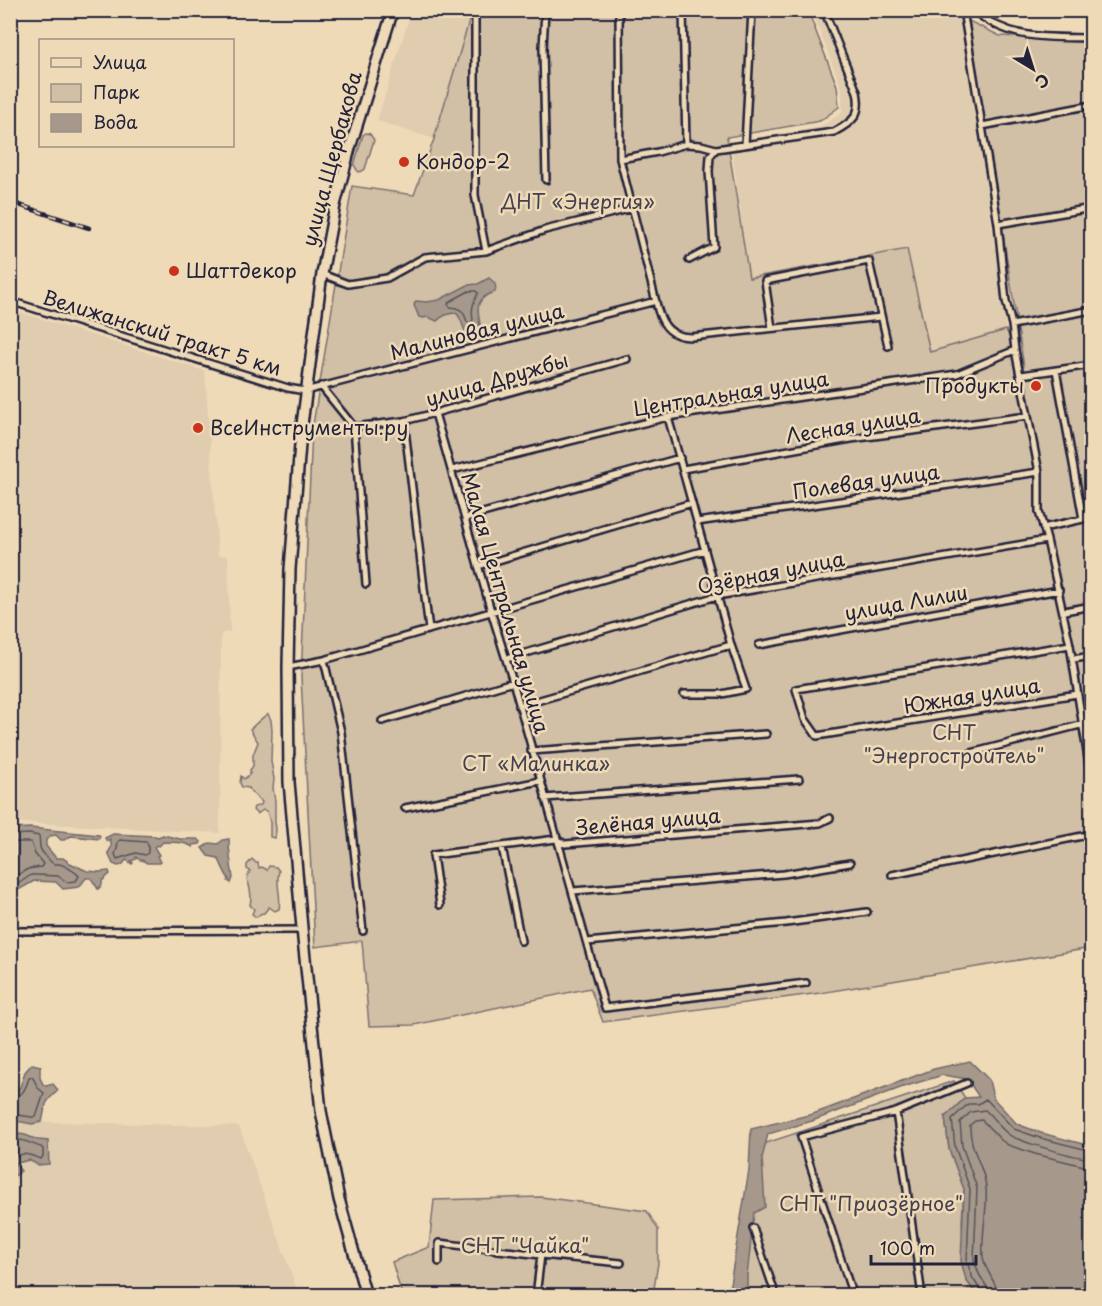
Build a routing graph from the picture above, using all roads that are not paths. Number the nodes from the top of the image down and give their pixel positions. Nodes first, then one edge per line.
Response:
1 (393, 10) edge
2 (474, 10) edge
3 (545, 10) edge
4 (619, 10) edge
5 (683, 10) edge
6 (752, 10) edge
7 (824, 10) edge
8 (963, 10) edge
9 (973, 10) edge
10 (1092, 39) edge
11 (1092, 105) edge
12 (982, 126) junction
13 (686, 144) junction
14 (746, 145) junction
15 (716, 149) junction
16 (620, 159) junction
17 (546, 180) dead end
18 (633, 208) junction
19 (1092, 208) edge
20 (998, 224) junction
21 (486, 251) junction
22 (689, 260) dead end
23 (322, 274) junction
24 (10, 301) edge
25 (656, 302) junction
26 (1092, 310) edge
27 (881, 317) junction
28 (1012, 325) junction
29 (772, 328) junction
30 (888, 346) dead end
31 (1015, 350) junction
32 (627, 359) dead end
33 (1092, 365) edge
34 (1056, 370) junction
35 (1021, 375) junction
36 (321, 386) junction
37 (305, 391) junction
38 (435, 413) junction
39 (1028, 416) junction
40 (668, 417) junction
41 (404, 421) junction
42 (354, 427) junction
43 (680, 458) junction
44 (683, 469) junction
45 (452, 470) junction
46 (1039, 472) junction
47 (692, 503) junction
48 (1092, 517) edge
49 (465, 518) junction
50 (1083, 519) junction
51 (697, 522) junction
52 (1043, 528) junction
53 (1047, 540) junction
54 (705, 550) junction
55 (478, 566) junction
56 (366, 584) dead end
57 (1059, 590) junction
58 (717, 596) junction
59 (1092, 606) edge
60 (491, 611) junction
61 (1064, 611) junction
62 (429, 630) junction
63 (730, 645) junction
64 (759, 645) dead end
65 (1070, 645) junction
66 (1092, 656) edge
67 (506, 659) junction
68 (1073, 659) junction
69 (324, 660) junction
70 (288, 667) junction
71 (513, 682) junction
72 (684, 694) dead end
73 (1077, 694) junction
74 (519, 706) junction
75 (382, 722) dead end
76 (1092, 722) edge
77 (1083, 724) junction
78 (766, 734) dead end
79 (531, 751) junction
80 (971, 753) dead end
81 (800, 779) dead end
82 (540, 782) junction
83 (1092, 784) edge
84 (545, 798) junction
85 (405, 808) dead end
86 (830, 818) dead end
87 (1092, 834) edge
88 (556, 839) junction
89 (502, 846) junction
90 (850, 863) dead end
91 (892, 875) dead end
92 (573, 891) junction
93 (440, 905) dead end
94 (867, 912) dead end
95 (302, 930) junction
96 (10, 931) edge
97 (363, 931) dead end
98 (520, 941) dead end
99 (587, 942) junction
100 (806, 983) dead end
101 (967, 1083) dead end
102 (896, 1112) junction
103 (753, 1228) dead end
104 (541, 1255) junction
105 (439, 1262) dead end
106 (621, 1263) dead end
107 (366, 1296) edge
108 (536, 1296) edge
109 (776, 1296) edge
110 (853, 1296) edge
111 (922, 1296) edge

1 - 23 main road, улица Щербакова
2 - 21 street
3 - 17 street
4 - 16 street
5 - 13 street
6 - 14 street
7 - 14 street
8 - 12 street
9 - 10 street
11 - 12 street
12 - 20 street
13 - 15 street
13 - 16 street
14 - 15 street
15 - 22 street
16 - 18 street
18 - 21 street
18 - 25 street
19 - 20 street
20 - 28 street
21 - 23 street
23 - 37 main road, улица Щербакова
24 - 37 street, Велижанский тракт 5 км
25 - 29 street
25 - 36 street, Малиновая улица
26 - 28 street
27 - 29 street
27 - 29 street
27 - 30 street
28 - 31 street
31 - 35 street
31 - 40 street, Центральная улица
32 - 38 street, улица Дружбы
33 - 34 street
34 - 35 street
34 - 50 street
35 - 39 street
36 - 37 street, Малиновая улица
36 - 42 street
37 - 70 main road, улица Щербакова
38 - 41 street, улица Дружбы
38 - 45 street, Малая Центральная улица
39 - 44 street, Лесная улица
39 - 46 street
40 - 43 street
40 - 45 street, Центральная улица
41 - 42 street, улица Дружбы
41 - 62 street
42 - 56 street
43 - 44 street
43 - 49 street
44 - 47 street
45 - 49 street, Малая Центральная улица
46 - 51 street, Полевая улица
46 - 52 street
47 - 51 street
47 - 55 street
48 - 50 street
49 - 55 street, Малая Центральная улица
50 - 52 street
51 - 54 street
52 - 53 street
53 - 57 street
53 - 58 street, Озёрная улица
54 - 58 street
54 - 60 street
55 - 60 street, Малая Центральная улица
57 - 61 street
57 - 64 street, улица Лилии
58 - 63 street
58 - 67 street, Озёрная улица
59 - 61 street
60 - 62 street
60 - 67 street, Малая Центральная улица
61 - 65 street
62 - 69 street
63 - 72 street
63 - 74 street
65 - 68 street
65 - 73 street, Южная улица
66 - 68 street
67 - 71 street, Малая Центральная улица
68 - 73 street
69 - 70 street
69 - 97 street
70 - 95 main road, улица Щербакова
71 - 74 street, Малая Центральная улица
71 - 75 street
73 - 77 street
74 - 79 street, Малая Центральная улица
76 - 77 street
77 - 80 street
77 - 83 street
78 - 79 street
79 - 82 street, Малая Центральная улица
81 - 84 street
82 - 84 street, Малая Центральная улица
82 - 85 street
84 - 88 street, Малая Центральная улица
86 - 88 street, Зелёная улица
87 - 91 street
88 - 89 street, Зелёная улица
88 - 92 street, Малая Центральная улица
89 - 93 street, Зелёная улица
89 - 98 street
90 - 92 street
92 - 99 street, Малая Центральная улица
94 - 99 street
95 - 96 street
95 - 107 main road, улица Щербакова
99 - 100 street, Малая Центральная улица
101 - 102 street
102 - 110 street
102 - 111 street
103 - 109 street
104 - 105 street
104 - 106 street
104 - 108 street

